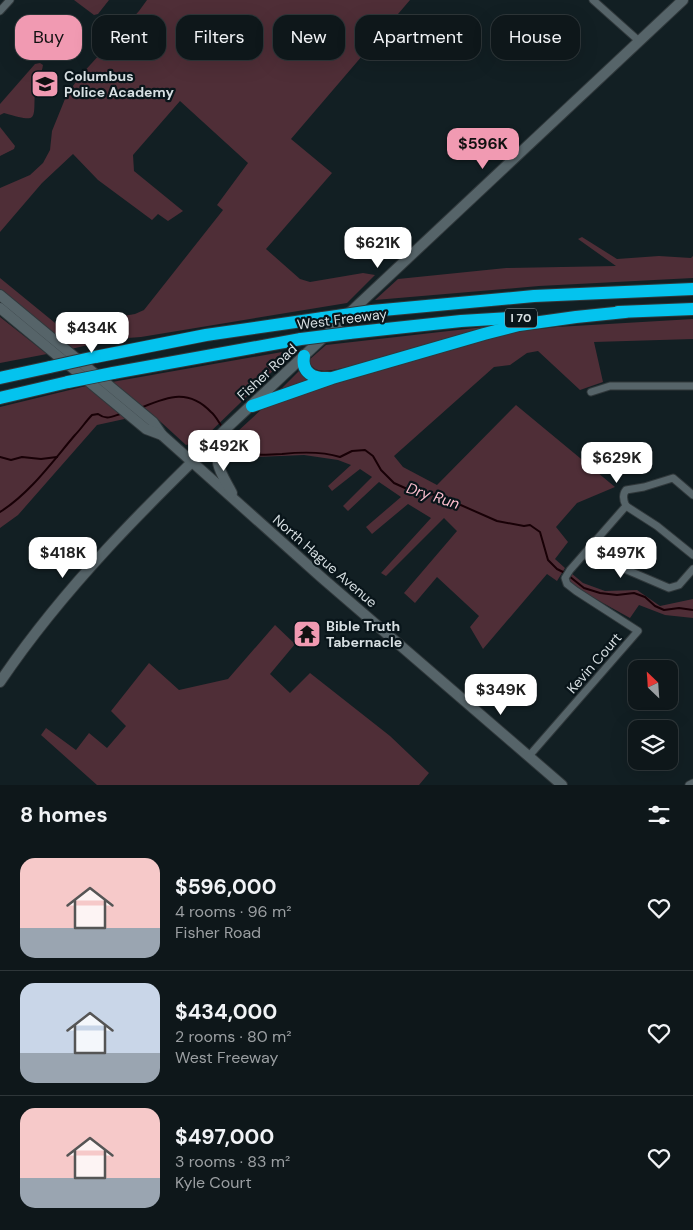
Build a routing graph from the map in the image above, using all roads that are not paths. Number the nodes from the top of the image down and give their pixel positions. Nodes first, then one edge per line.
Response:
1 (10, 0) edge
2 (593, 0) edge
3 (684, 0) edge
4 (0, 11) edge
5 (639, 42) junction
6 (693, 289) edge
7 (0, 294) edge
8 (0, 308) edge
9 (693, 308) edge
10 (625, 312) junction
11 (304, 356) junction
12 (0, 372) edge
13 (24, 372) junction
14 (0, 378) edge
15 (332, 378) junction
16 (693, 386) edge
17 (591, 392) dead end
18 (0, 398) edge
19 (252, 406) junction
20 (162, 435) junction
21 (219, 436) junction
22 (193, 462) junction
23 (693, 495) edge
24 (237, 502) junction
25 (626, 506) junction
26 (593, 543) junction
27 (693, 554) edge
28 (693, 569) edge
29 (0, 682) edge
30 (529, 756) junction
31 (693, 783) edge
32 (562, 785) edge
33 (689, 785) edge

1 - 4 street
2 - 5 street
3 - 5 main road, Fisher Road
5 - 11 main road, Fisher Road
6 - 13 highway, West Freeway / I 70, bridge
7 - 20 main road, North Hague Avenue
8 - 20 main road, North Hague Avenue
9 - 10 highway, West Freeway / I 70
10 - 15 highway
10 - 18 highway, West Freeway / I 70, bridge
11 - 15 highway
11 - 19 main road, Fisher Road
12 - 13 highway
13 - 14 highway, West Freeway / I 70
15 - 19 highway
16 - 17 street
19 - 21 main road, Fisher Road
20 - 22 main road, North Hague Avenue
21 - 22 main road, Fisher Road
21 - 24 main road
22 - 24 main road, North Hague Avenue
22 - 29 main road, Fisher Road
23 - 25 street
24 - 30 main road, North Hague Avenue
25 - 26 street
25 - 27 street
26 - 28 street
26 - 30 street, Kevin Court
30 - 32 main road, North Hague Avenue
31 - 33 street

